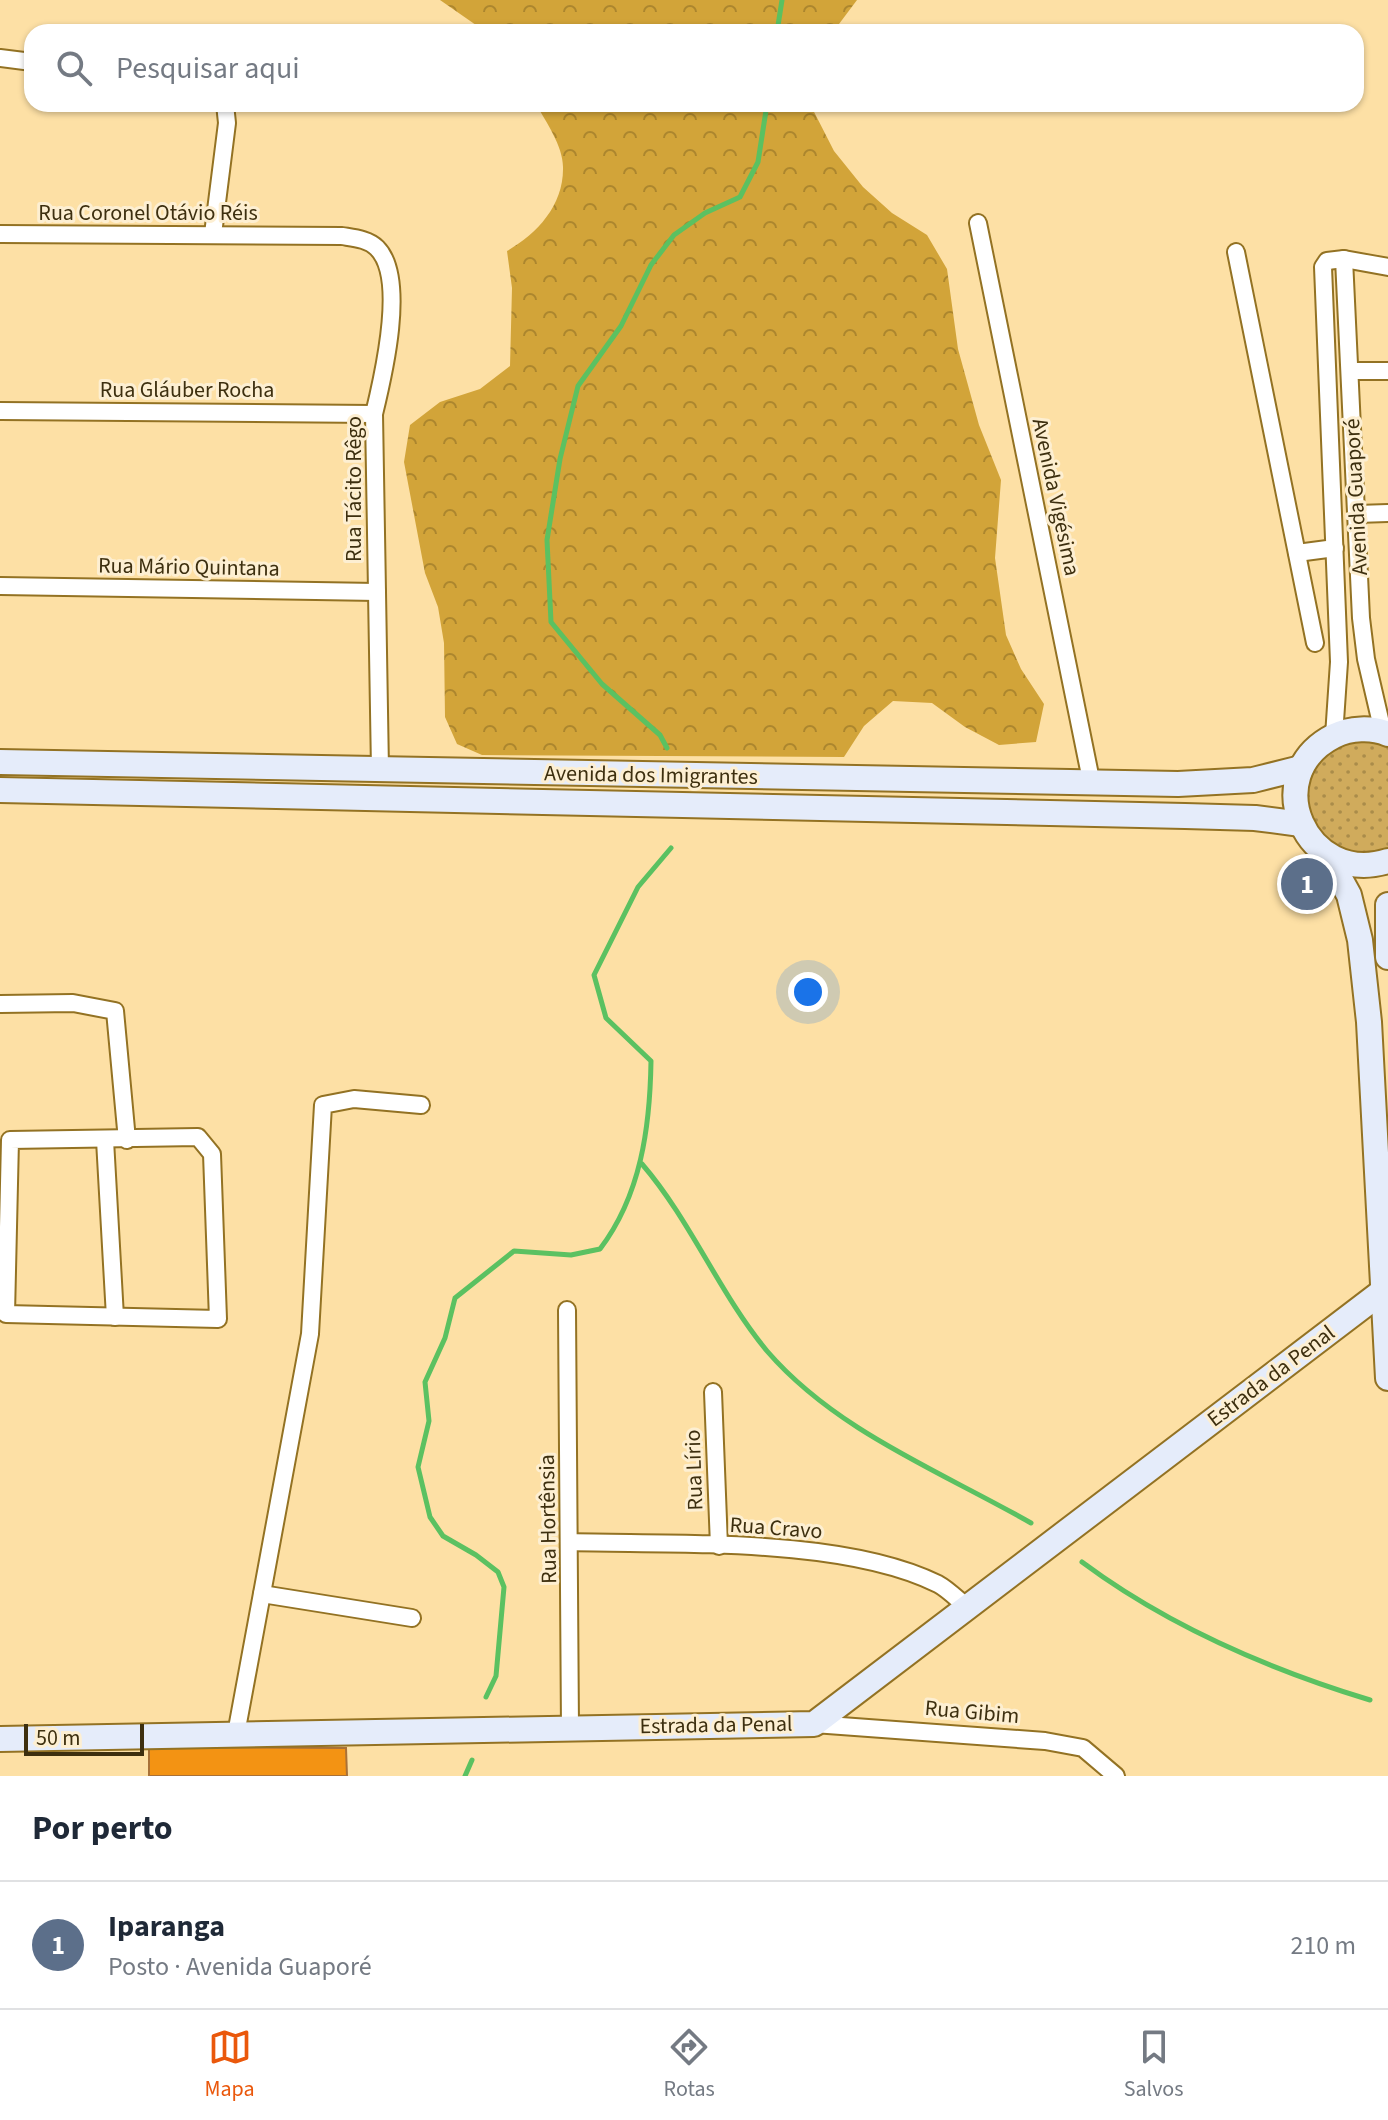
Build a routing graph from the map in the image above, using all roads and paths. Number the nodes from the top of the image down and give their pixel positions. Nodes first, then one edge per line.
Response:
1 (0, 58) edge
2 (24, 61) edge
3 (226, 112) edge
4 (978, 223) dead end
5 (0, 234) edge
6 (213, 234) junction
7 (296, 235) joint
8 (1236, 252) dead end
9 (1344, 259) junction
10 (1388, 267) edge
11 (1351, 371) junction
12 (1388, 371) edge
13 (1351, 397) junction
14 (1329, 399) junction
15 (0, 411) edge
16 (374, 414) junction
17 (1388, 513) edge
18 (1357, 514) junction
19 (1335, 548) junction
20 (1297, 553) junction
21 (0, 586) edge
22 (377, 592) junction
23 (1315, 643) dead end
24 (1386, 733) edge
25 (1334, 736) junction
26 (0, 762) edge
27 (1301, 768) junction
28 (380, 770) junction
29 (1091, 780) junction
30 (0, 790) edge
31 (1301, 824) junction
32 (1327, 855) junction
33 (1388, 861) edge
34 (1388, 905) edge
35 (1388, 957) edge
36 (0, 1004) edge
37 (421, 1105) dead end
38 (105, 1140) junction
39 (127, 1140) junction
40 (1383, 1291) junction
41 (567, 1310) dead end
42 (115, 1317) junction
43 (1388, 1378) edge
44 (713, 1392) dead end
45 (570, 1542) junction
46 (719, 1546) junction
47 (262, 1594) junction
48 (967, 1607) junction
49 (412, 1618) dead end
50 (814, 1724) junction
51 (570, 1728) junction
52 (236, 1734) junction
53 (0, 1739) edge
54 (1116, 1776) edge

1 - 2 street
3 - 6 street
4 - 29 street, Avenida Vigésima
5 - 6 street, Rua Coronel Otávio Réis
6 - 7 street, Rua Coronel Otávio Réis
7 - 16 street, Rua Tácito Rêgo
8 - 20 street
9 - 10 street
9 - 11 street, Avenida Guaporé
9 - 14 street, Avenida Guaporé
11 - 12 street
11 - 13 street, Avenida Guaporé
13 - 14 street
13 - 18 street, Avenida Guaporé
14 - 19 street, Avenida Guaporé
15 - 16 street, Rua Gláuber Rocha
16 - 22 street, Rua Tácito Rêgo
17 - 18 street
18 - 24 street, Avenida Guaporé
19 - 20 street
19 - 25 street, Avenida Guaporé
20 - 23 street
21 - 22 street, Rua Mário Quintana
22 - 28 street, Rua Tácito Rêgo
24 - 25 main road
25 - 27 main road
26 - 28 main road, Avenida dos Imigrantes
27 - 29 main road, Avenida dos Imigrantes
27 - 31 main road
28 - 29 main road, Avenida dos Imigrantes
30 - 31 main road, Avenida dos Imigrantes
31 - 32 main road
32 - 33 main road
32 - 40 main road
34 - 35 main road
36 - 39 street
37 - 47 street
38 - 39 street
38 - 42 street
38 - 42 street
39 - 42 street
40 - 43 main road
40 - 48 main road, Estrada da Penal
41 - 45 street, Rua Hortênsia
44 - 46 street, Rua Lírio
45 - 46 street, Rua Cravo
45 - 51 street, Rua Hortênsia
46 - 48 street, Rua Cravo
47 - 49 street
47 - 52 street
48 - 50 main road, Estrada da Penal
50 - 51 main road, Estrada da Penal
50 - 54 street, Rua Gibim
51 - 52 main road, Estrada da Penal
52 - 53 main road, Estrada da Penal

